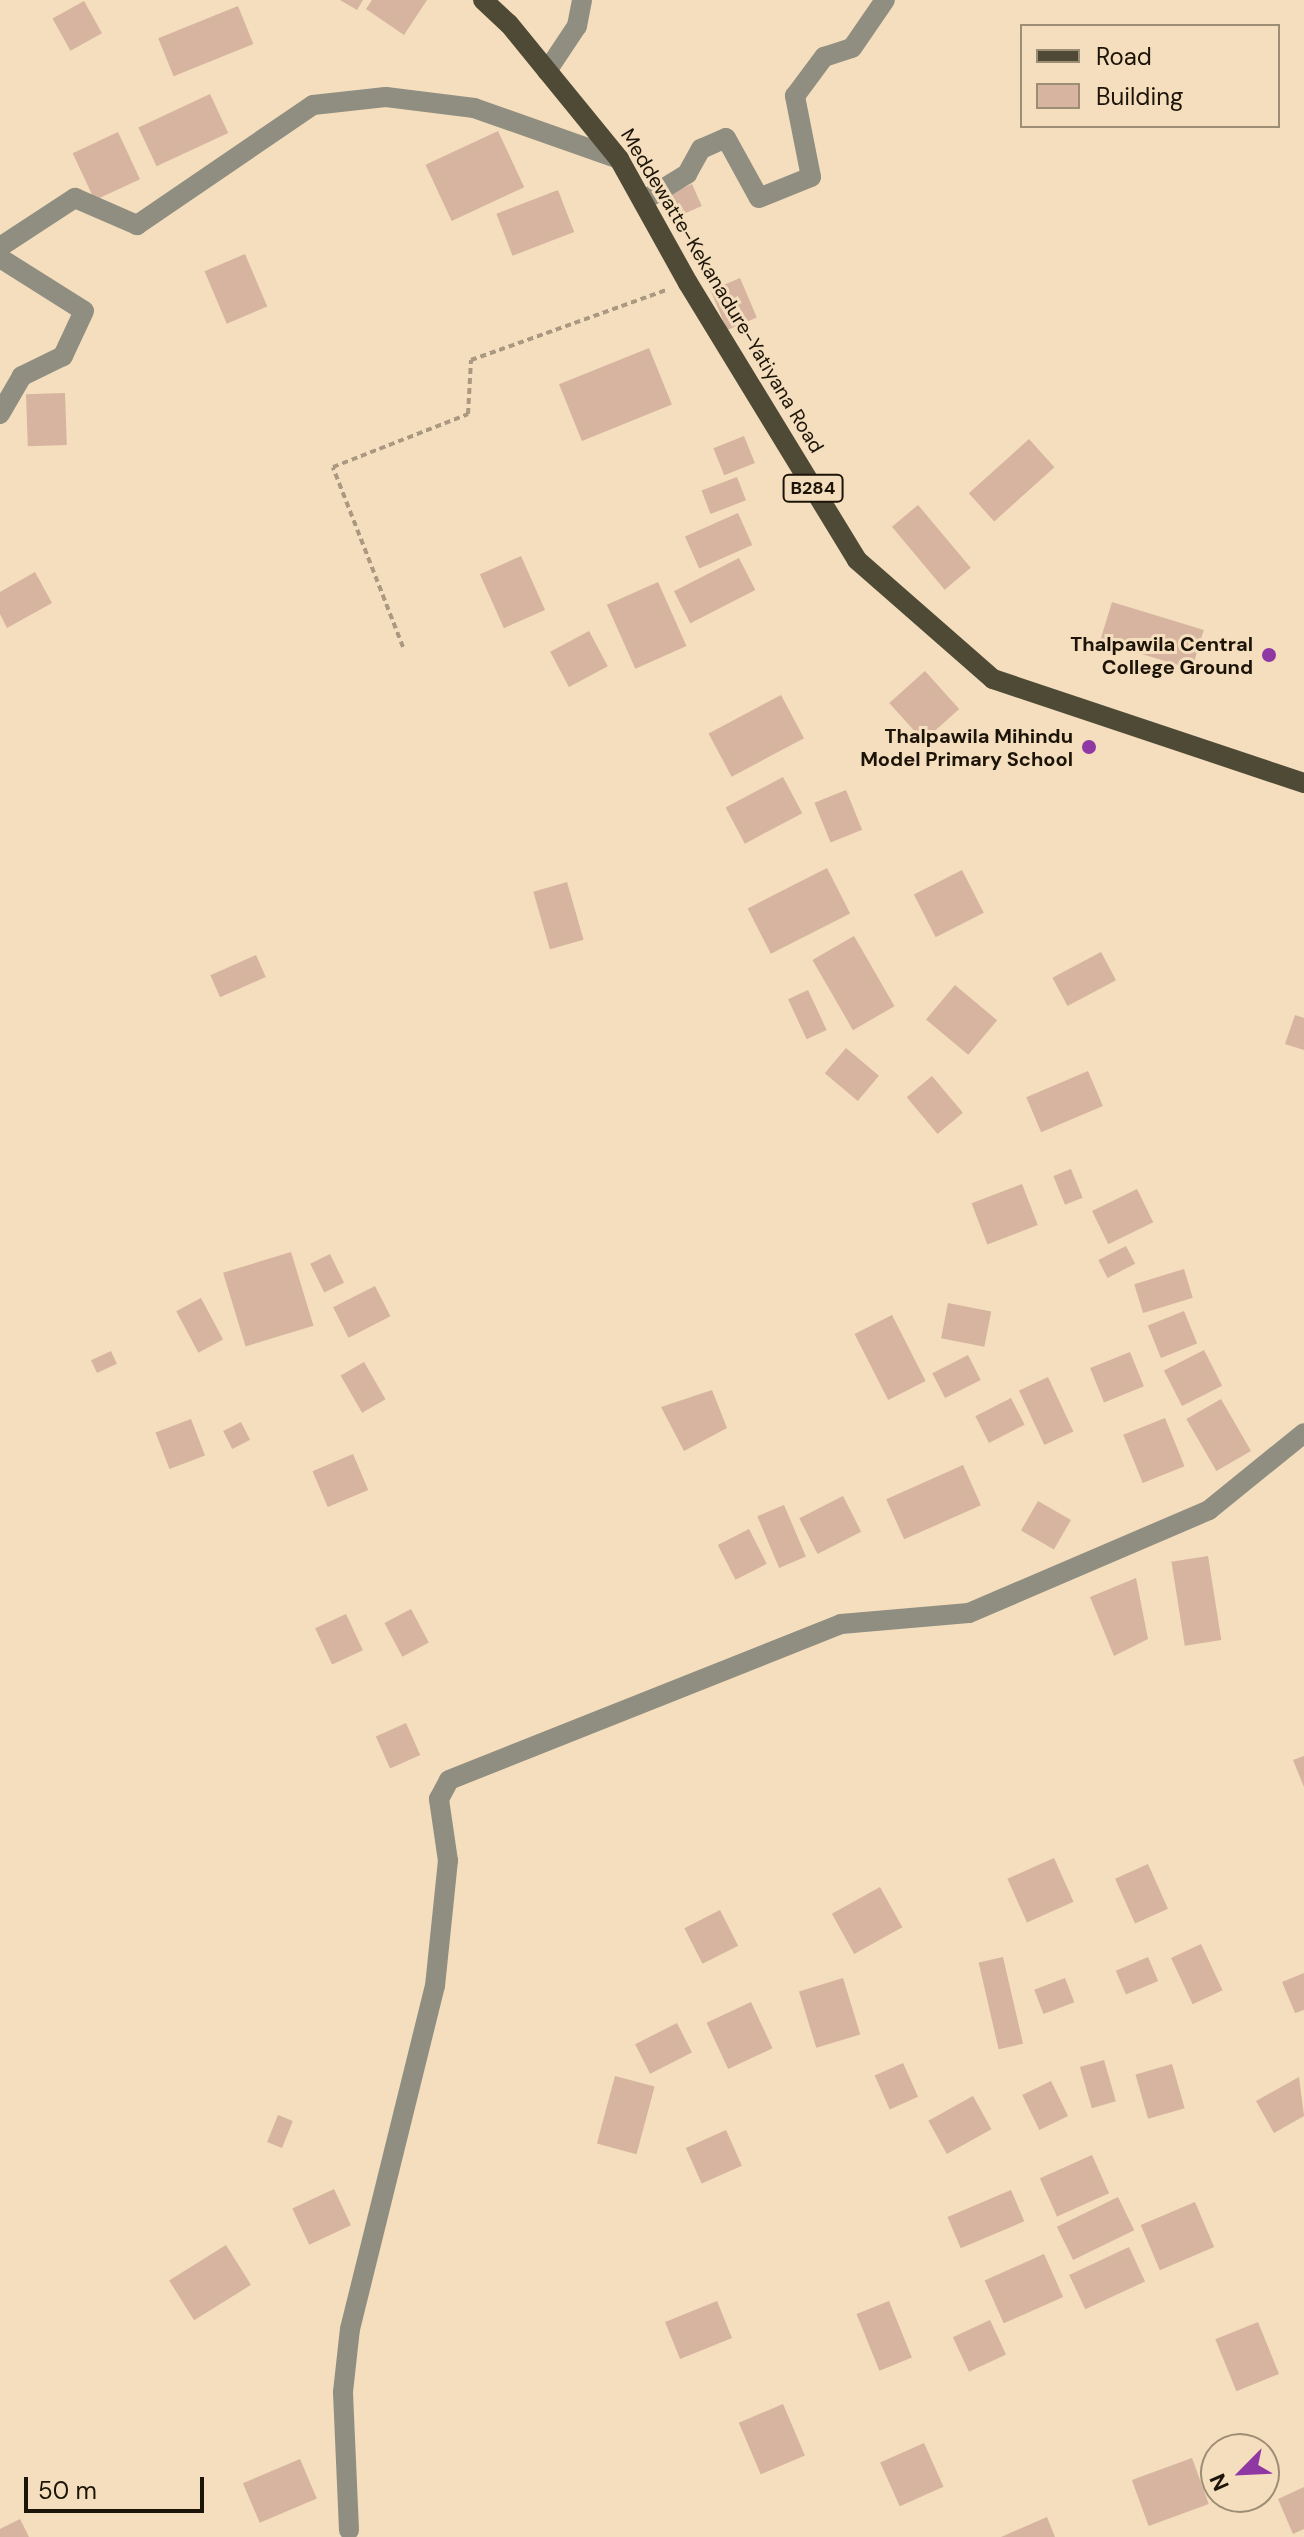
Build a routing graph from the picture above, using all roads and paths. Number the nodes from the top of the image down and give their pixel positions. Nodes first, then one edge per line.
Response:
1 (483, 0) edge
2 (582, 0) edge
3 (885, 0) edge
4 (547, 71) junction
5 (619, 159) junction
6 (643, 201) junction
7 (0, 247) edge
8 (0, 258) edge
9 (688, 283) junction
10 (0, 414) edge
11 (403, 647) dead end
12 (1304, 783) edge
13 (1304, 1433) edge
14 (349, 2530) dead end

1 - 4 main road, Meddewatte-Kekanadure-Yatiyana Road / B284
2 - 4 street
3 - 6 street
4 - 5 main road, Meddewatte-Kekanadure-Yatiyana Road / B284
5 - 6 main road, Meddewatte-Kekanadure-Yatiyana Road / B284
5 - 7 street
6 - 9 main road, Meddewatte-Kekanadure-Yatiyana Road / B284
8 - 10 street
9 - 11 path
9 - 12 main road, Meddewatte-Kekanadure-Yatiyana Road / B284
13 - 14 street

